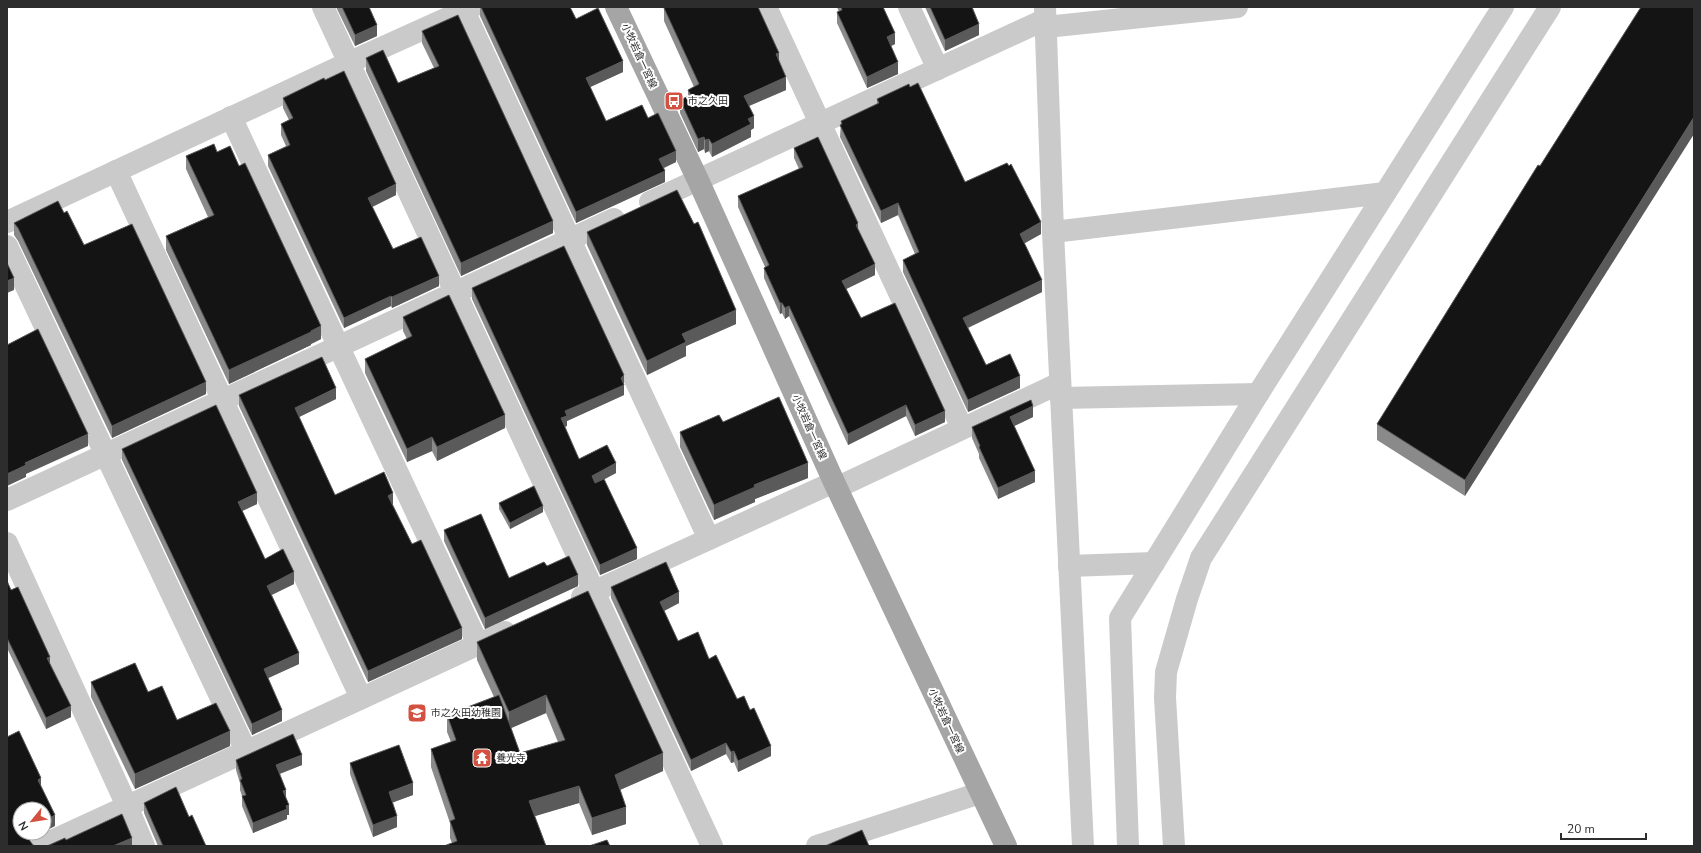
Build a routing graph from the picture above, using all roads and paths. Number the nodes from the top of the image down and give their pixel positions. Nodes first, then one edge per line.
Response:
1 (323, 7) edge
2 (616, 7) edge
3 (766, 7) edge
4 (909, 7) edge
5 (1237, 7) edge
6 (1503, 7) edge
7 (1550, 7) edge
8 (468, 9) edge
9 (1046, 18) edge
10 (348, 62) junction
11 (938, 69) junction
12 (232, 117) junction
13 (820, 124) junction
14 (116, 171) junction
15 (698, 180) junction
16 (1385, 193) junction
17 (7, 222) edge
18 (1053, 232) junction
19 (570, 239) junction
20 (7, 246) edge
21 (455, 293) junction
22 (339, 346) junction
23 (1061, 390) junction
24 (1258, 394) junction
25 (223, 400) junction
26 (962, 428) junction
27 (106, 455) junction
28 (835, 485) junction
29 (7, 500) edge
30 (709, 539) junction
31 (7, 543) edge
32 (1154, 563) junction
33 (1069, 566) junction
34 (594, 591) junction
35 (565, 604) edge
36 (522, 624) edge
37 (478, 644) junction
38 (361, 698) junction
39 (246, 751) junction
40 (980, 792) junction
41 (127, 806) junction
42 (41, 846) edge
43 (144, 846) edge
44 (712, 846) edge
45 (817, 846) edge
46 (1006, 846) edge
47 (1083, 846) edge
48 (1128, 846) edge
49 (1174, 846) edge

1 - 10 street
2 - 15 main road, 小牧岩倉一宮線
3 - 13 street
4 - 11 street
5 - 9 street
6 - 16 street
7 - 49 street
8 - 10 street
8 - 19 street
9 - 11 street
9 - 18 street
10 - 12 street
10 - 21 street
11 - 13 street
12 - 14 street
12 - 22 street
13 - 15 street
13 - 26 street
14 - 17 street
14 - 25 street
15 - 19 street
15 - 28 main road, 小牧岩倉一宮線
16 - 18 street
16 - 24 street
18 - 23 street
19 - 21 street
19 - 30 street
20 - 27 street
21 - 22 street
21 - 34 street
22 - 25 street
22 - 37 street
23 - 24 street
23 - 26 street
23 - 33 street
24 - 32 street
25 - 27 street
25 - 38 street
26 - 28 street
27 - 29 street
27 - 39 street
28 - 30 street
28 - 40 main road, 小牧岩倉一宮線
30 - 34 street
31 - 41 street
32 - 33 street
32 - 48 street
33 - 47 street
34 - 35 street
34 - 44 street
36 - 37 street
37 - 38 street
38 - 39 street
39 - 41 street
40 - 45 street
40 - 46 main road, 小牧岩倉一宮線
41 - 42 street
41 - 43 street

